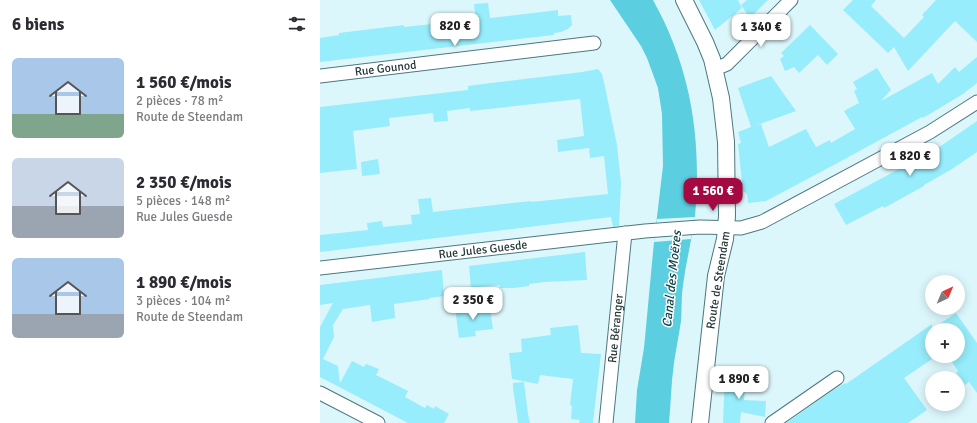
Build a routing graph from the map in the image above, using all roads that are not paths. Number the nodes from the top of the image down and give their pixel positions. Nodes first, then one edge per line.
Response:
1 (684, 0) edge
2 (790, 0) edge
3 (594, 43) dead end
4 (715, 69) junction
5 (320, 76) edge
6 (977, 102) edge
7 (726, 228) junction
8 (625, 233) junction
9 (320, 268) edge
10 (837, 378) dead end
11 (320, 393) edge
12 (378, 423) edge
13 (606, 423) edge
14 (700, 423) edge
15 (772, 423) edge

1 - 4 street, Route de Steendam
2 - 4 street
3 - 5 street, Rue Gounod
4 - 7 street, Route de Steendam
6 - 7 street, Rue Jules Guesde
7 - 8 street, Rue Jules Guesde
7 - 14 street, Route de Steendam
8 - 9 street, Rue Jules Guesde
8 - 13 street, Rue Béranger
10 - 15 street
11 - 12 street

